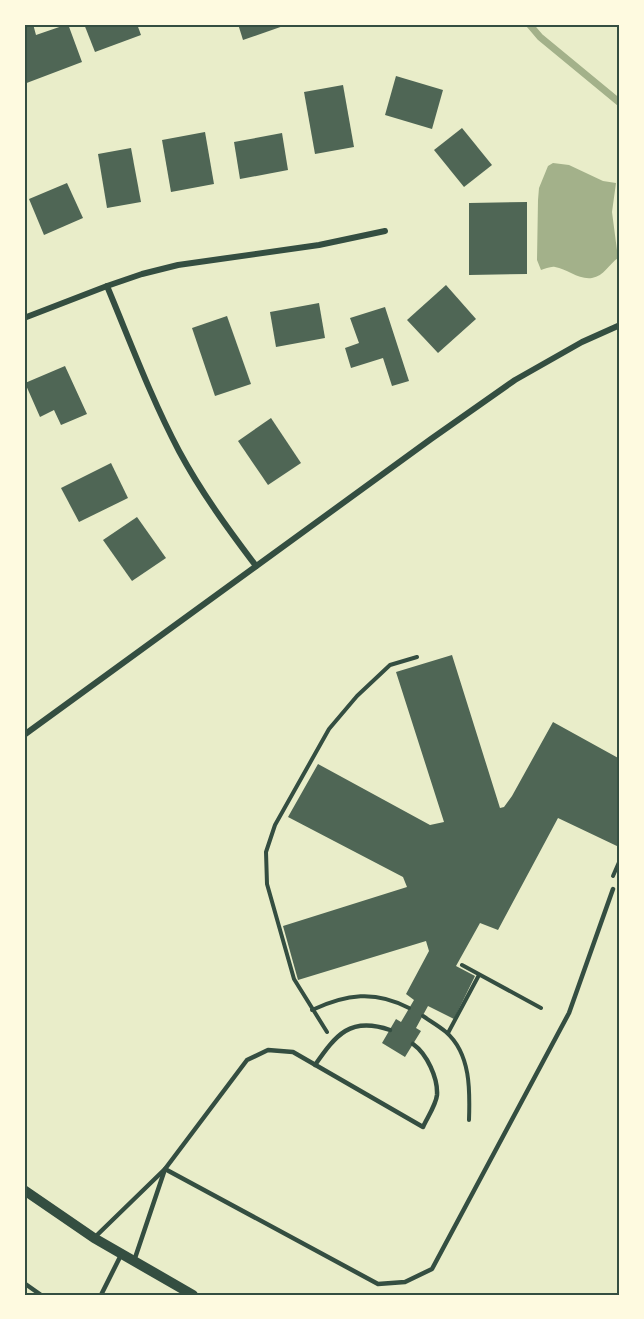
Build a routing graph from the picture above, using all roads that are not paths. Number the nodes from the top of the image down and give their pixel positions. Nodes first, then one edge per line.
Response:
1 (385, 231) dead end
2 (107, 286) junction
3 (24, 318) edge
4 (620, 325) edge
5 (256, 566) junction
6 (24, 735) edge
7 (613, 889) dead end
8 (390, 1030) dead end
9 (413, 1044) dead end
10 (315, 1065) junction
11 (165, 1169) junction
12 (24, 1190) edge
13 (94, 1238) junction
14 (122, 1254) junction
15 (134, 1261) junction
16 (24, 1283) edge
17 (40, 1295) edge
18 (101, 1295) edge
19 (193, 1295) edge

1 - 2 street
2 - 3 street
2 - 5 street
4 - 5 street
5 - 6 street
7 - 11 lane
8 - 10 lane
9 - 10 lane
10 - 11 lane
11 - 13 lane
11 - 15 lane
12 - 13 street
13 - 14 street
14 - 15 street
14 - 18 lane
15 - 19 street
16 - 17 lane

